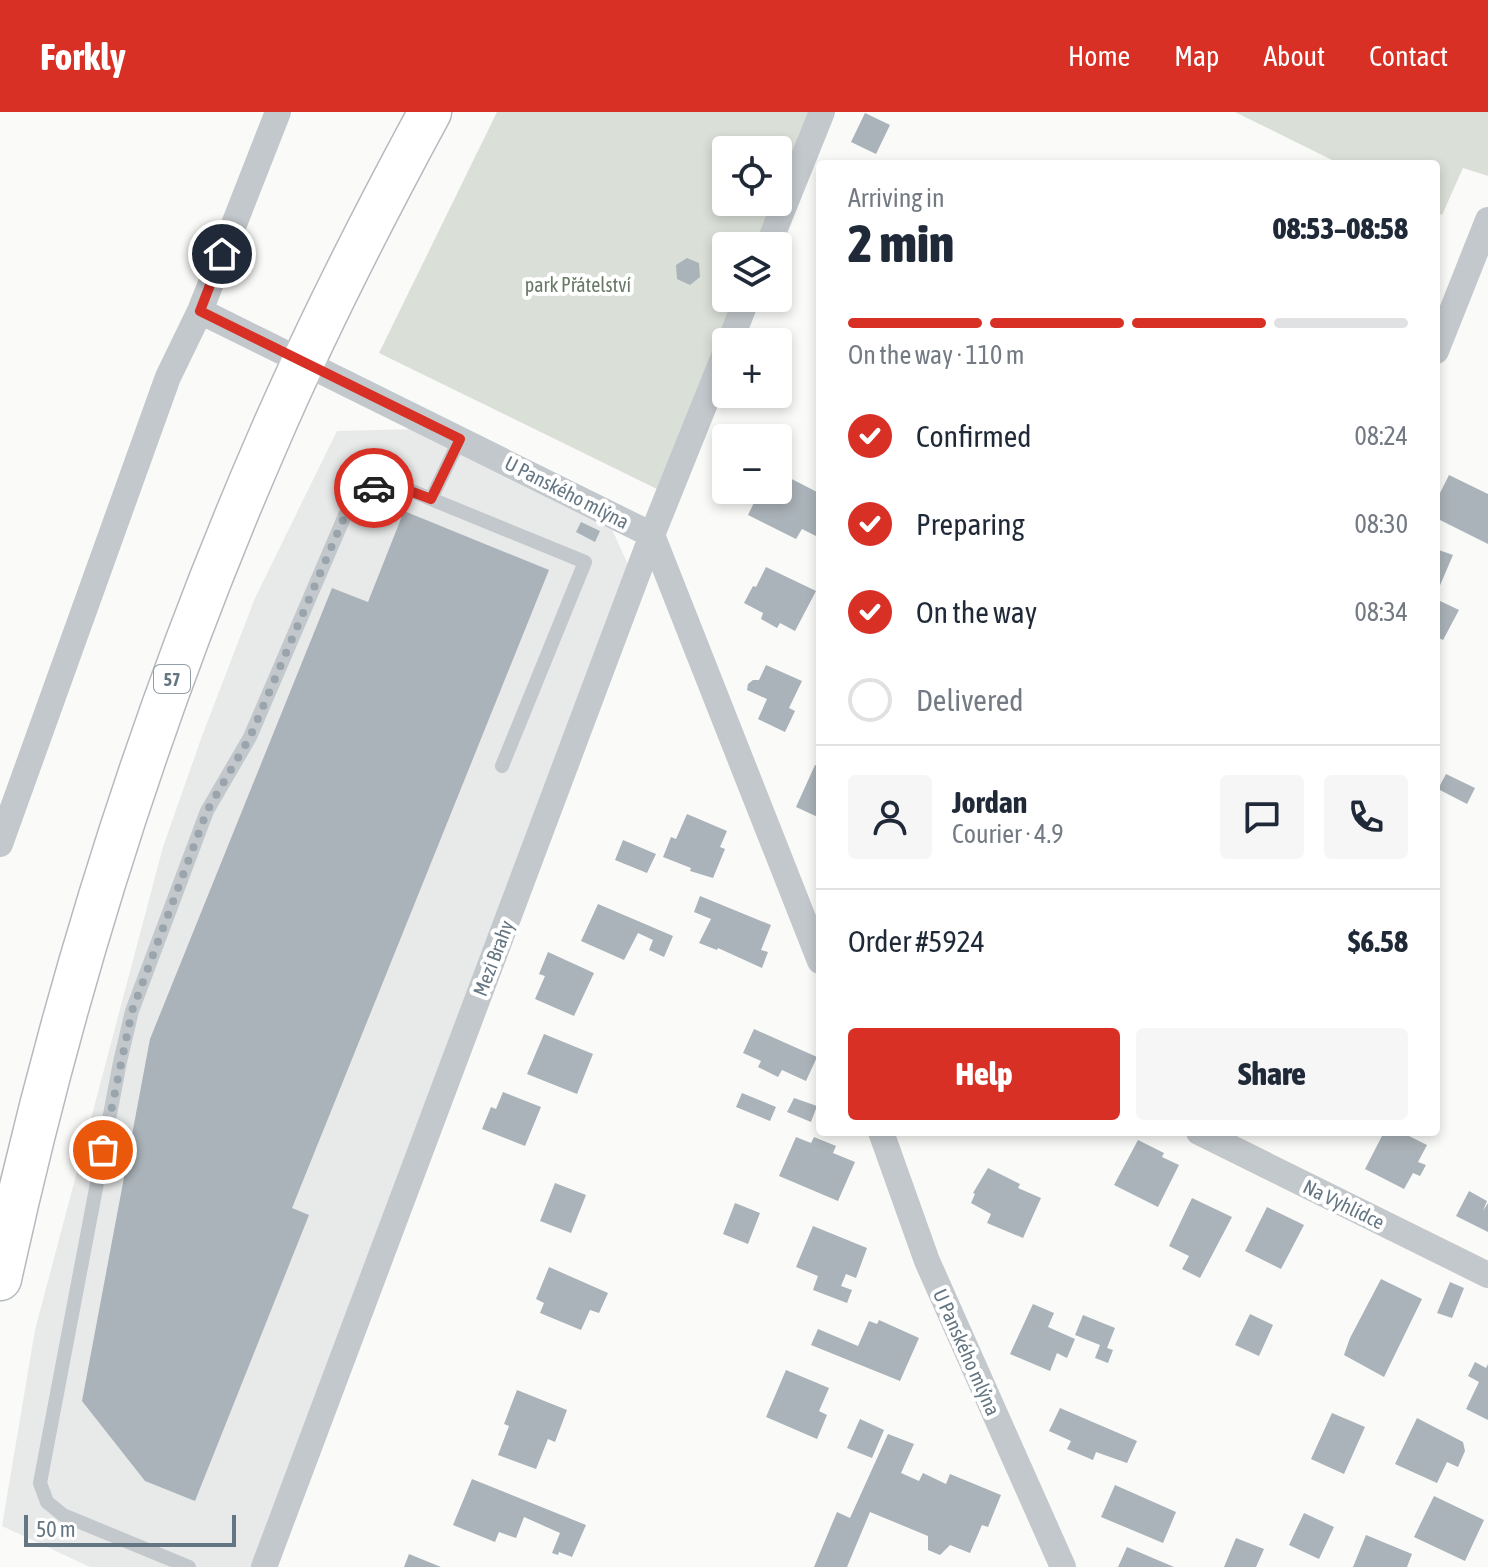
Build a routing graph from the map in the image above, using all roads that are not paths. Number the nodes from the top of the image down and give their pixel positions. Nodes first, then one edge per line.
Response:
1 (278, 112) edge
2 (430, 112) edge
3 (822, 112) edge
4 (1488, 220) edge
5 (774, 232) edge
6 (200, 311) junction
7 (1440, 341) edge
8 (304, 361) junction
9 (712, 386) edge
10 (460, 439) junction
11 (431, 499) junction
12 (652, 535) junction
13 (502, 766) dead end
14 (0, 844) edge
15 (816, 945) edge
16 (882, 1136) edge
17 (1207, 1136) edge
18 (1488, 1275) edge
19 (0, 1279) edge
20 (189, 1567) edge
21 (264, 1567) edge
22 (1063, 1567) edge

1 - 6 street
2 - 8 main road, 57
3 - 5 street
4 - 7 street
6 - 8 street, U Panského mlýna
6 - 14 street
8 - 10 street, U Panského mlýna
8 - 19 main road, 57
9 - 12 street, Mezi Brahy
10 - 11 lane
10 - 12 street, U Panského mlýna
11 - 13 lane
11 - 20 lane
12 - 15 street, U Panského mlýna
12 - 21 street, Mezi Brahy
16 - 22 street, U Panského mlýna
17 - 18 street, Na Vyhlídce

